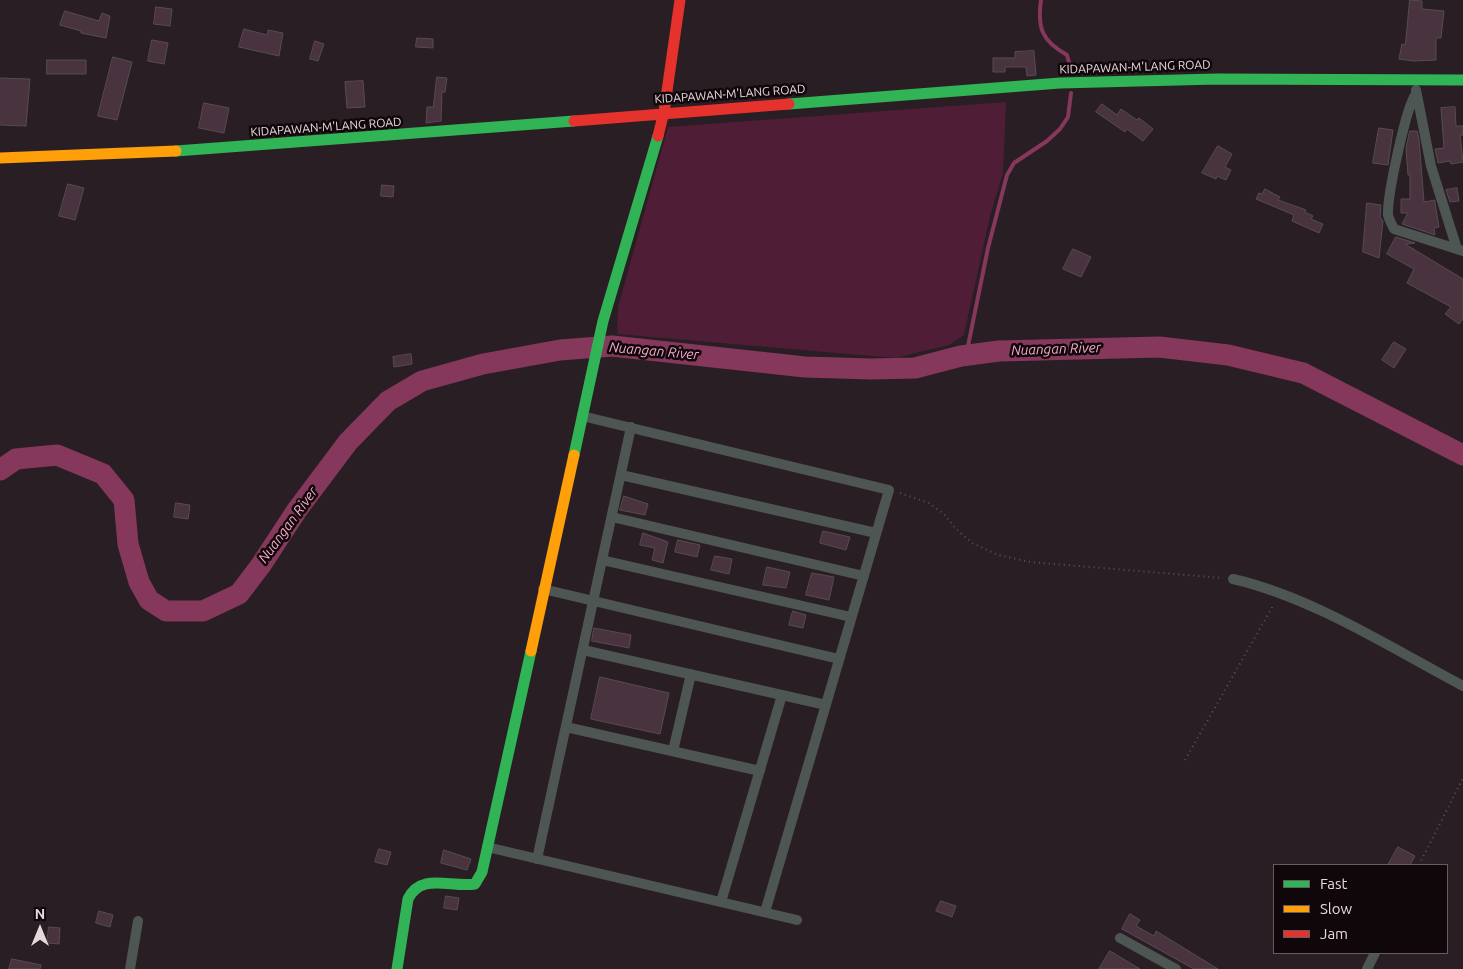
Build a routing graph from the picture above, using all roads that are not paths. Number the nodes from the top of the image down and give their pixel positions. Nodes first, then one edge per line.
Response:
1 (680, 0) edge
2 (1414, 79) junction
3 (1463, 80) edge
4 (1416, 94) junction
5 (664, 112) junction
6 (0, 158) edge
7 (1460, 250) edge
8 (582, 416) junction
9 (631, 427) junction
10 (621, 474) junction
11 (612, 517) junction
12 (876, 533) junction
13 (602, 560) junction
14 (864, 576) junction
15 (1233, 580) road end
16 (543, 589) junction
17 (593, 601) junction
18 (852, 617) junction
19 (583, 650) junction
20 (839, 660) junction
21 (691, 674) junction
22 (1463, 686) edge
23 (782, 695) junction
24 (826, 705) junction
25 (566, 727) junction
26 (673, 751) junction
27 (760, 771) junction
28 (488, 847) junction
29 (537, 859) junction
30 (721, 902) junction
31 (765, 912) junction
32 (797, 920) dead end
33 (138, 921) dead end
34 (1120, 938) dead end
35 (1374, 954) edge
36 (130, 969) edge
37 (397, 969) edge
38 (1176, 969) edge
39 (1367, 969) edge

1 - 5 main road
2 - 3 main road, KIDAPAWAN-M'LANG ROAD
2 - 4 street
2 - 5 main road, KIDAPAWAN-M'LANG ROAD
4 - 7 street
4 - 7 street
5 - 6 main road, KIDAPAWAN-M'LANG ROAD
5 - 8 main road
8 - 9 street
8 - 16 main road
9 - 10 street
9 - 12 street
10 - 11 street
10 - 12 street
11 - 13 street
11 - 14 street
12 - 14 street
13 - 17 street
13 - 18 street
14 - 18 street
15 - 22 street
16 - 17 street
16 - 28 main road
17 - 19 street
17 - 20 street
18 - 20 street
19 - 21 street
19 - 25 street
20 - 24 street
21 - 23 street
21 - 26 street
23 - 24 street
23 - 27 street
24 - 31 street
25 - 26 street
25 - 29 street
26 - 27 street
27 - 30 street
28 - 29 street
28 - 37 main road
29 - 30 street
30 - 31 street
31 - 32 street
33 - 36 street
34 - 38 street
35 - 39 street

